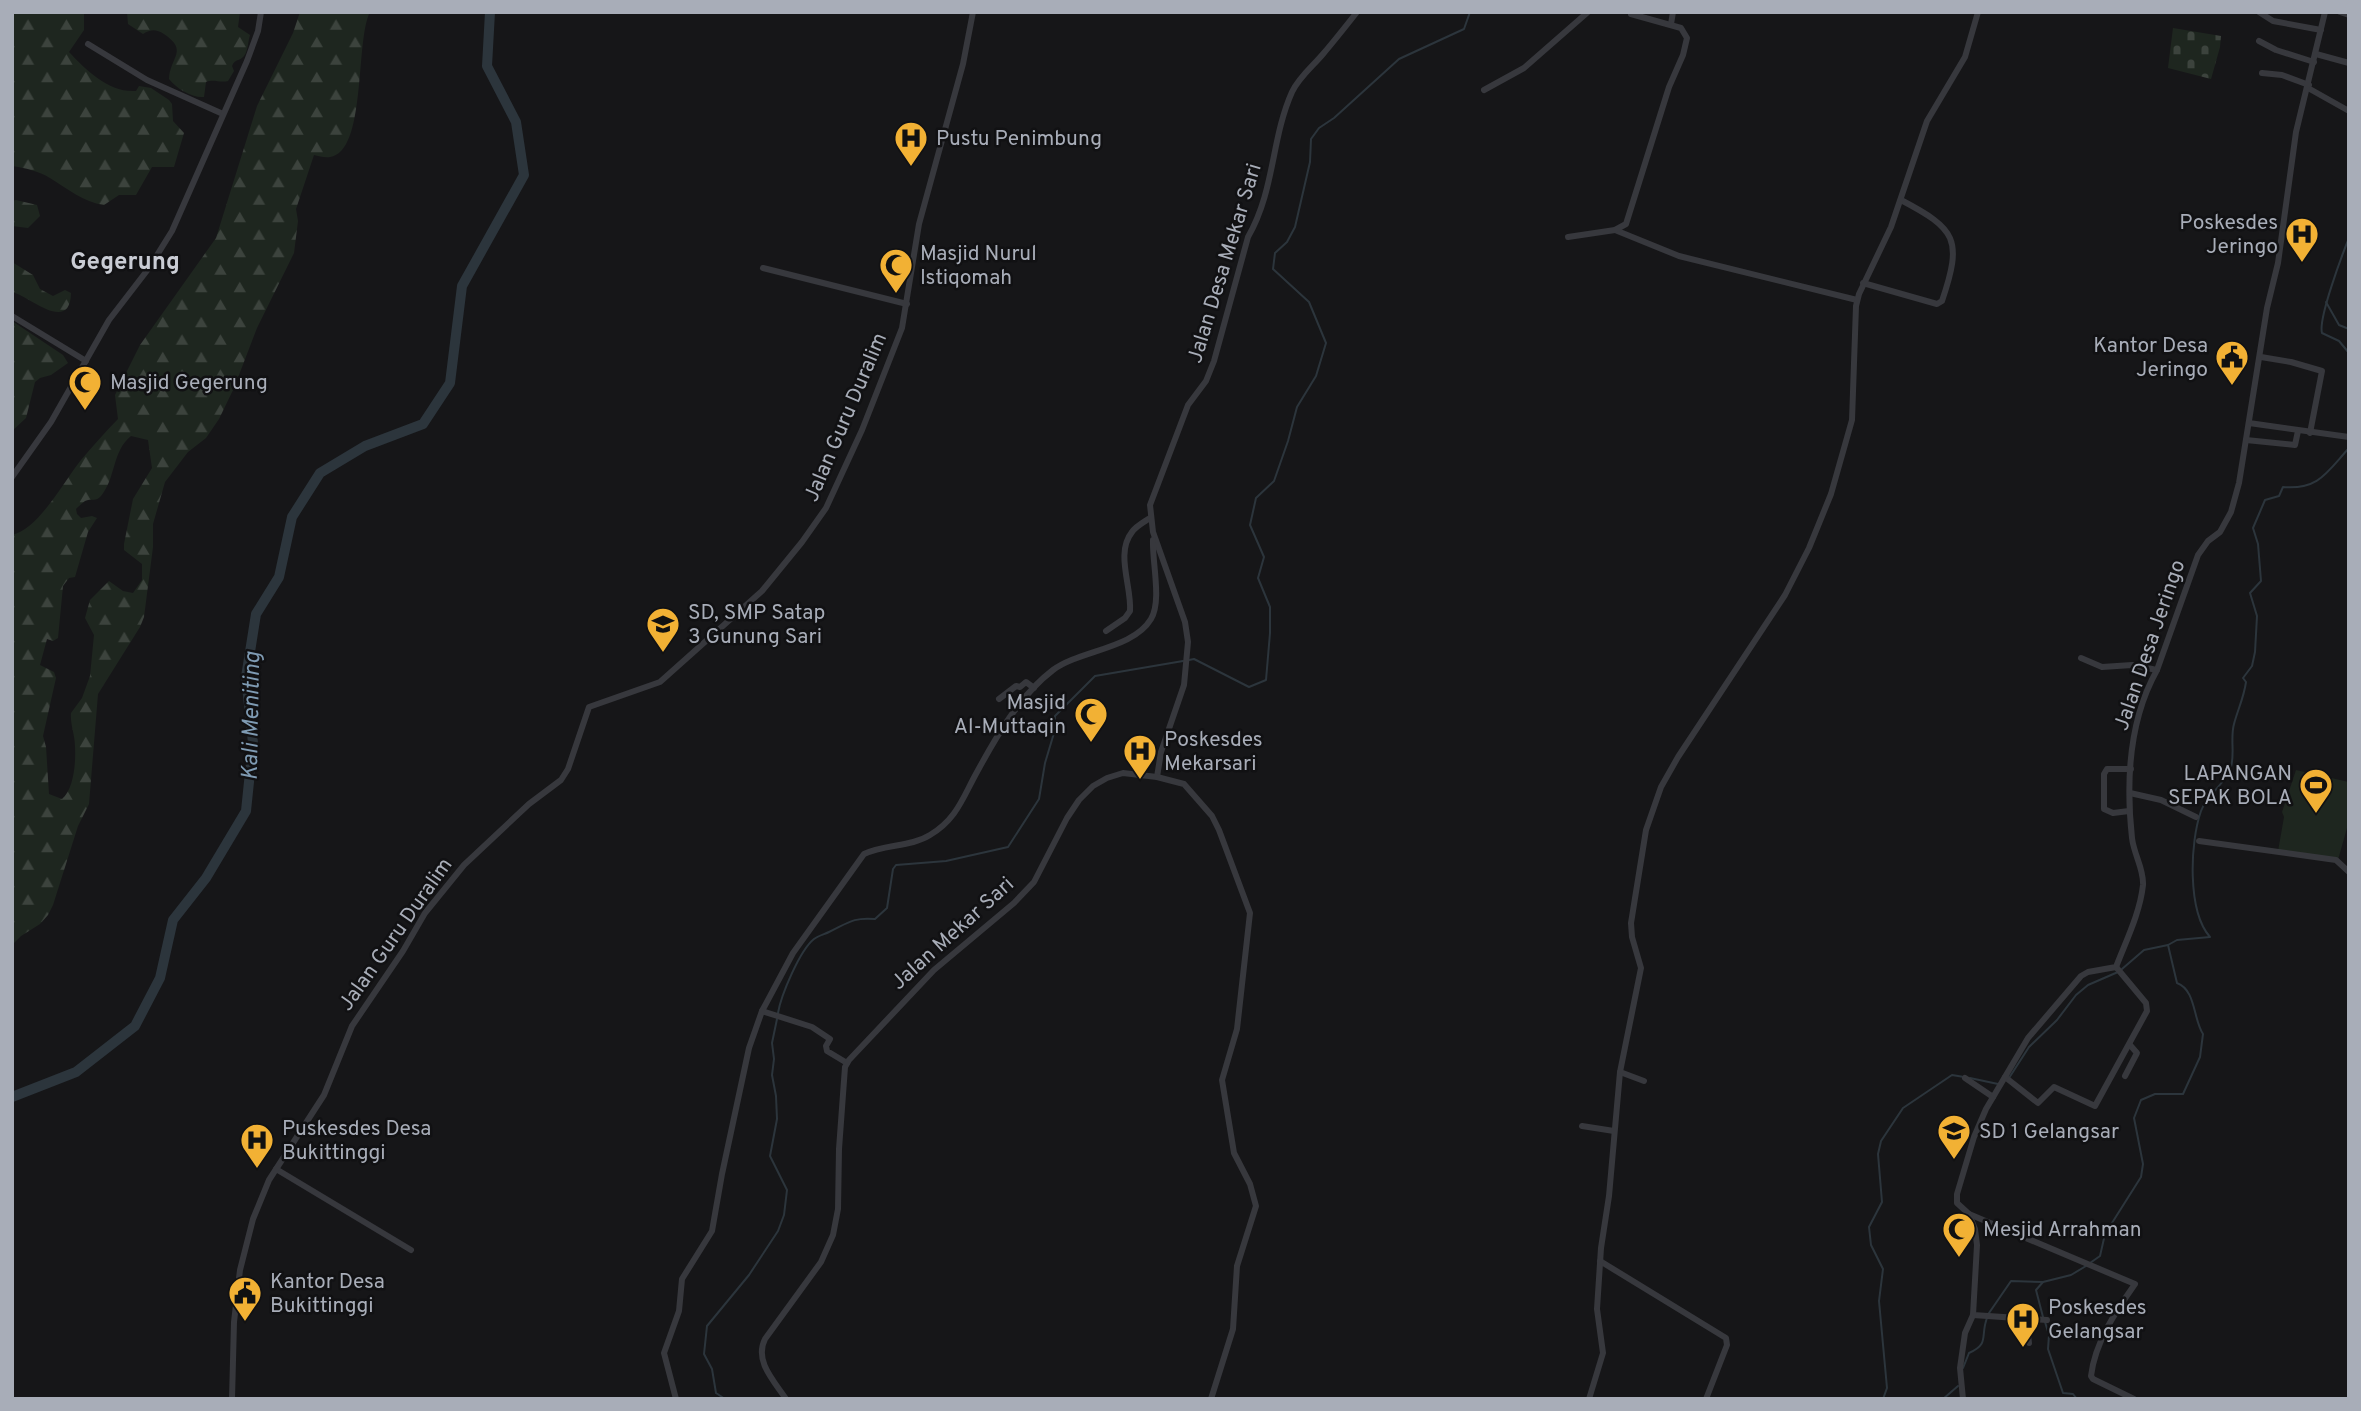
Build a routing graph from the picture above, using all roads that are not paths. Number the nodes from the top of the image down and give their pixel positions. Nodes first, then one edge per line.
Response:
1 (261, 12) edge
2 (974, 12) edge
3 (1357, 12) edge
4 (1588, 12) edge
5 (1673, 12) edge
6 (1978, 12) edge
7 (2259, 12) edge
8 (2325, 12) edge
9 (2340, 12) edge
10 (1631, 14) edge
11 (2349, 15) edge
12 (1671, 24) junction
13 (2321, 30) junction
14 (2259, 41) dead end
15 (88, 44) dead end
16 (2315, 58) junction
17 (2349, 63) edge
18 (2262, 73) dead end
19 (2308, 86) junction
20 (1484, 90) dead end
21 (2349, 111) edge
22 (223, 114) junction
23 (1901, 200) junction
24 (1615, 230) junction
25 (1568, 236) dead end
26 (763, 268) dead end
27 (1863, 283) junction
28 (1857, 300) junction
29 (907, 304) junction
30 (12, 316) edge
31 (2261, 357) junction
32 (86, 361) junction
33 (2249, 423) junction
34 (2298, 431) junction
35 (2311, 433) junction
36 (2349, 437) edge
37 (2246, 440) junction
38 (12, 477) edge
39 (1150, 519) junction
40 (1153, 532) junction
41 (1106, 631) dead end
42 (2081, 658) dead end
43 (2157, 670) junction
44 (1034, 688) junction
45 (999, 699) dead end
46 (2131, 769) junction
47 (1157, 776) junction
48 (2130, 793) junction
49 (2129, 811) junction
50 (2196, 817) dead end
51 (2199, 841) dead end
52 (2349, 872) edge
53 (2116, 967) junction
54 (762, 1011) junction
55 (2130, 1045) junction
56 (847, 1063) junction
57 (1620, 1072) junction
58 (2125, 1076) dead end
59 (1965, 1077) dead end
60 (2007, 1079) junction
61 (1644, 1081) dead end
62 (1993, 1097) junction
63 (1582, 1126) dead end
64 (1614, 1131) junction
65 (276, 1169) junction
66 (1969, 1214) junction
67 (411, 1250) dead end
68 (1600, 1261) junction
69 (1973, 1315) junction
70 (2026, 1318) junction
71 (2047, 1320) dead end
72 (2029, 1343) dead end
73 (232, 1399) edge
74 (676, 1399) edge
75 (786, 1399) edge
76 (1211, 1399) edge
77 (1589, 1399) edge
78 (1706, 1399) edge
79 (1963, 1399) edge
80 (2134, 1399) edge

1 - 22 street
2 - 29 street, Jalan Guru Duralim
3 - 39 street, Jalan Desa Mekar Sari
4 - 20 street
5 - 12 street
6 - 23 street
7 - 13 street
8 - 13 street, Jalan Desa Jeringo
9 - 11 street
10 - 12 street
12 - 24 street
13 - 16 street, Jalan Desa Jeringo
14 - 16 street
15 - 22 street
16 - 17 street
16 - 19 street, Jalan Desa Jeringo
18 - 19 street
19 - 21 street
19 - 31 street, Jalan Desa Jeringo
22 - 32 street
23 - 27 street
23 - 27 street
24 - 25 street
24 - 28 street
26 - 29 street
27 - 28 street
28 - 57 street
29 - 65 street, Jalan Guru Duralim
30 - 32 street
31 - 33 street, Jalan Desa Jeringo
31 - 35 street
32 - 38 street
33 - 34 street
33 - 37 street, Jalan Desa Jeringo
34 - 35 street
34 - 37 street
35 - 36 street
37 - 43 street, Jalan Desa Jeringo
39 - 40 street, Jalan Desa Mekar Sari
39 - 41 street
40 - 44 street
40 - 47 street, Jalan Desa Mekar Sari
42 - 43 street
43 - 46 street, Jalan Desa Jeringo
44 - 45 street
44 - 54 street
46 - 48 street, Jalan Desa Jeringo
46 - 49 street
47 - 56 street, Jalan Mekar Sari
47 - 76 street, Jalan Mekar Sari
48 - 49 street, Jalan Desa Jeringo
48 - 50 street
49 - 53 street, Jalan Desa Jeringo
51 - 52 street
53 - 55 street
53 - 60 street
54 - 56 street
54 - 74 street
55 - 58 street
55 - 60 street
56 - 75 street
57 - 61 street
57 - 64 street
59 - 62 street
60 - 62 street
62 - 66 street
63 - 64 street
64 - 68 street
65 - 67 street
65 - 73 street, Jalan Guru Duralim
66 - 69 street
66 - 80 street
68 - 77 street
68 - 78 street
69 - 70 street
69 - 79 street
70 - 71 street
70 - 72 street

